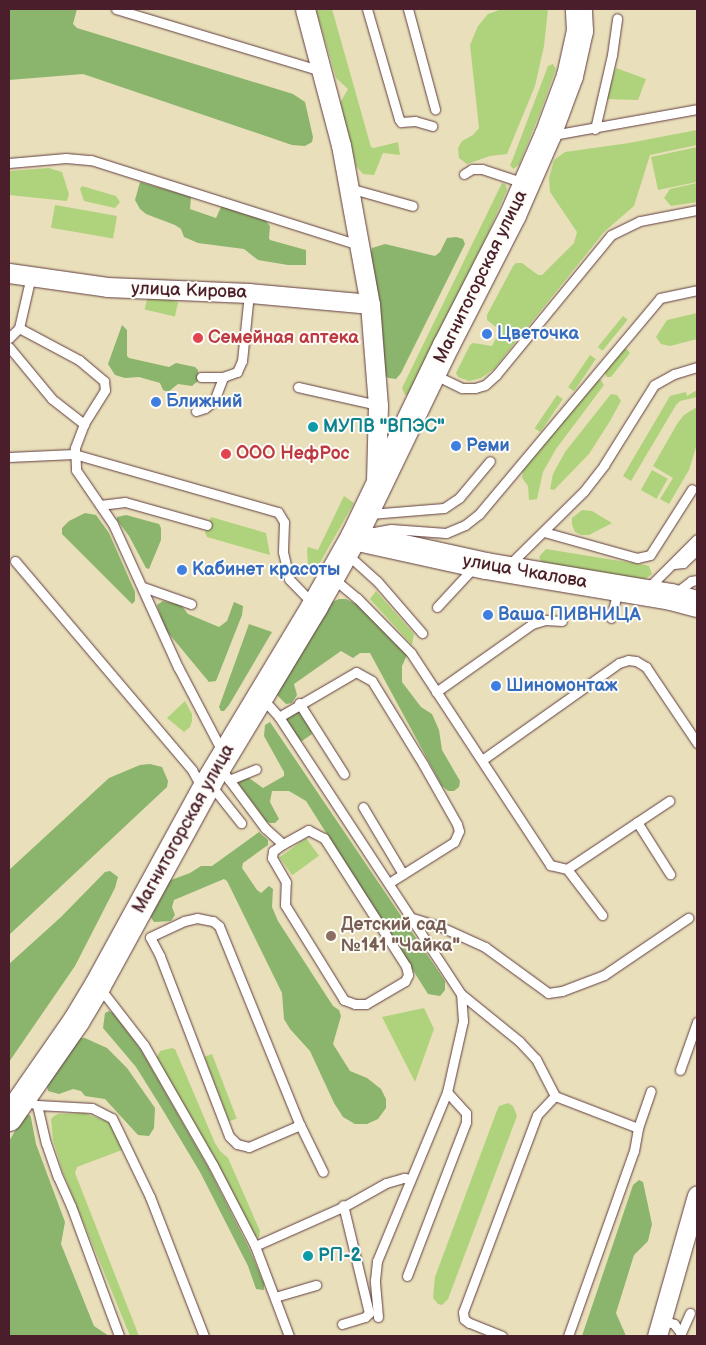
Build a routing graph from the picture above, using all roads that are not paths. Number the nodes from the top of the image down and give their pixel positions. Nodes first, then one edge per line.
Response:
1 (116, 9) edge
2 (306, 9) edge
3 (367, 9) edge
4 (408, 9) edge
5 (579, 9) edge
6 (617, 18) dead end
7 (322, 71) junction
8 (697, 109) edge
9 (434, 110) dead end
10 (432, 126) dead end
11 (595, 129) junction
12 (548, 136) junction
13 (9, 163) edge
14 (464, 174) dead end
15 (527, 184) junction
16 (349, 188) junction
17 (413, 206) dead end
18 (697, 210) edge
19 (359, 246) junction
20 (9, 273) edge
21 (30, 276) junction
22 (697, 290) edge
23 (248, 293) junction
24 (370, 304) junction
25 (19, 328) junction
26 (9, 338) edge
27 (9, 346) edge
28 (697, 367) edge
29 (433, 374) junction
30 (201, 377) dead end
31 (223, 378) junction
32 (298, 387) dead end
33 (378, 405) junction
34 (196, 411) dead end
35 (84, 424) junction
36 (74, 454) junction
37 (9, 457) edge
38 (490, 461) dead end
39 (692, 489) dead end
40 (100, 505) junction
41 (360, 524) junction
42 (207, 525) dead end
43 (544, 532) junction
44 (697, 538) edge
45 (697, 550) edge
46 (15, 561) dead end
47 (476, 564) junction
48 (674, 564) junction
49 (503, 569) junction
50 (332, 578) junction
51 (697, 580) edge
52 (143, 587) junction
53 (631, 591) junction
54 (671, 597) junction
55 (191, 604) dead end
56 (697, 604) edge
57 (315, 606) junction
58 (437, 607) dead end
59 (611, 618) dead end
60 (562, 621) dead end
61 (422, 633) dead end
62 (436, 692) junction
63 (261, 696) junction
64 (299, 704) junction
65 (279, 717) junction
66 (697, 743) edge
67 (482, 760) junction
68 (256, 769) dead end
69 (344, 774) dead end
70 (217, 775) junction
71 (669, 801) dead end
72 (363, 807) dead end
73 (638, 822) junction
74 (241, 824) dead end
75 (283, 844) junction
76 (567, 869) junction
77 (403, 874) junction
78 (670, 874) dead end
79 (389, 883) junction
80 (602, 915) dead end
81 (410, 917) junction
82 (688, 918) dead end
83 (139, 933) junction
84 (98, 985) junction
85 (461, 994) junction
86 (697, 1022) edge
87 (680, 1070) dead end
88 (651, 1091) dead end
89 (446, 1092) junction
90 (555, 1096) junction
91 (23, 1107) edge
92 (300, 1125) junction
93 (638, 1128) junction
94 (323, 1172) dead end
95 (410, 1179) junction
96 (697, 1196) edge
97 (343, 1206) junction
98 (255, 1246) junction
99 (408, 1276) dead end
100 (316, 1285) dead end
101 (275, 1297) junction
102 (690, 1313) dead end
103 (378, 1318) dead end
104 (342, 1324) dead end
105 (659, 1328) edge
106 (680, 1335) edge
107 (119, 1336) edge
108 (204, 1336) edge
109 (289, 1336) edge
110 (502, 1336) edge
111 (568, 1336) edge

1 - 7 lane
2 - 7 street
3 - 10 lane
4 - 9 lane
5 - 12 main road, Магнитогорская улица
6 - 11 lane
7 - 16 street
8 - 11 lane
11 - 12 lane
12 - 15 main road, Магнитогорская улица
13 - 19 lane
14 - 15 lane
15 - 29 main road, Магнитогорская улица
16 - 17 lane
16 - 19 street
18 - 29 lane
19 - 24 street
20 - 21 street, улица Кирова
21 - 23 street, улица Кирова
21 - 25 lane
22 - 41 lane
23 - 24 street, улица Кирова
23 - 31 lane
24 - 33 street
25 - 26 lane
25 - 35 lane
27 - 35 lane
28 - 43 lane
29 - 41 main road, Магнитогорская улица
30 - 31 lane
31 - 34 lane
32 - 33 lane
33 - 41 street
35 - 36 lane
36 - 37 lane
36 - 40 lane
36 - 57 lane
38 - 41 lane
39 - 43 lane
40 - 42 lane
40 - 52 lane
41 - 47 main road, улица Чкалова
41 - 50 main road, Магнитогорская улица
41 - 61 lane
43 - 49 lane
44 - 48 lane
45 - 48 lane
46 - 70 lane
47 - 49 main road, улица Чкалова
47 - 58 lane
48 - 53 lane
49 - 53 main road, улица Чкалова
50 - 57 main road, Магнитогорская улица
50 - 62 lane
51 - 54 lane
52 - 55 lane
52 - 70 lane
53 - 54 main road, улица Чкалова
53 - 59 lane
54 - 56 main road, улица Чкалова
57 - 63 main road, Магнитогорская улица
60 - 62 lane
62 - 67 lane
63 - 65 lane
63 - 70 main road, Магнитогорская улица
64 - 65 lane
64 - 69 lane
64 - 77 lane
65 - 79 lane
66 - 67 lane
67 - 76 lane
68 - 70 lane
70 - 74 lane
70 - 75 lane
70 - 83 main road, Магнитогорская улица
71 - 73 lane
72 - 77 lane
73 - 76 lane
73 - 78 lane
75 - 75 lane
76 - 80 lane
77 - 79 lane
79 - 81 lane
81 - 82 lane
81 - 85 lane
83 - 84 main road, Магнитогорская улица
83 - 92 lane
83 - 92 lane
84 - 91 main road, Магнитогорская улица
84 - 98 lane
85 - 89 lane
85 - 90 lane
86 - 87 lane
88 - 93 lane
89 - 95 lane
89 - 99 lane
90 - 93 lane
90 - 110 lane
91 - 107 lane
91 - 108 lane
92 - 94 lane
93 - 111 lane
95 - 97 lane
95 - 103 lane
96 - 105 street
97 - 98 lane
97 - 104 lane
98 - 101 lane
100 - 101 lane
101 - 109 lane
102 - 106 lane
105 - 106 lane

